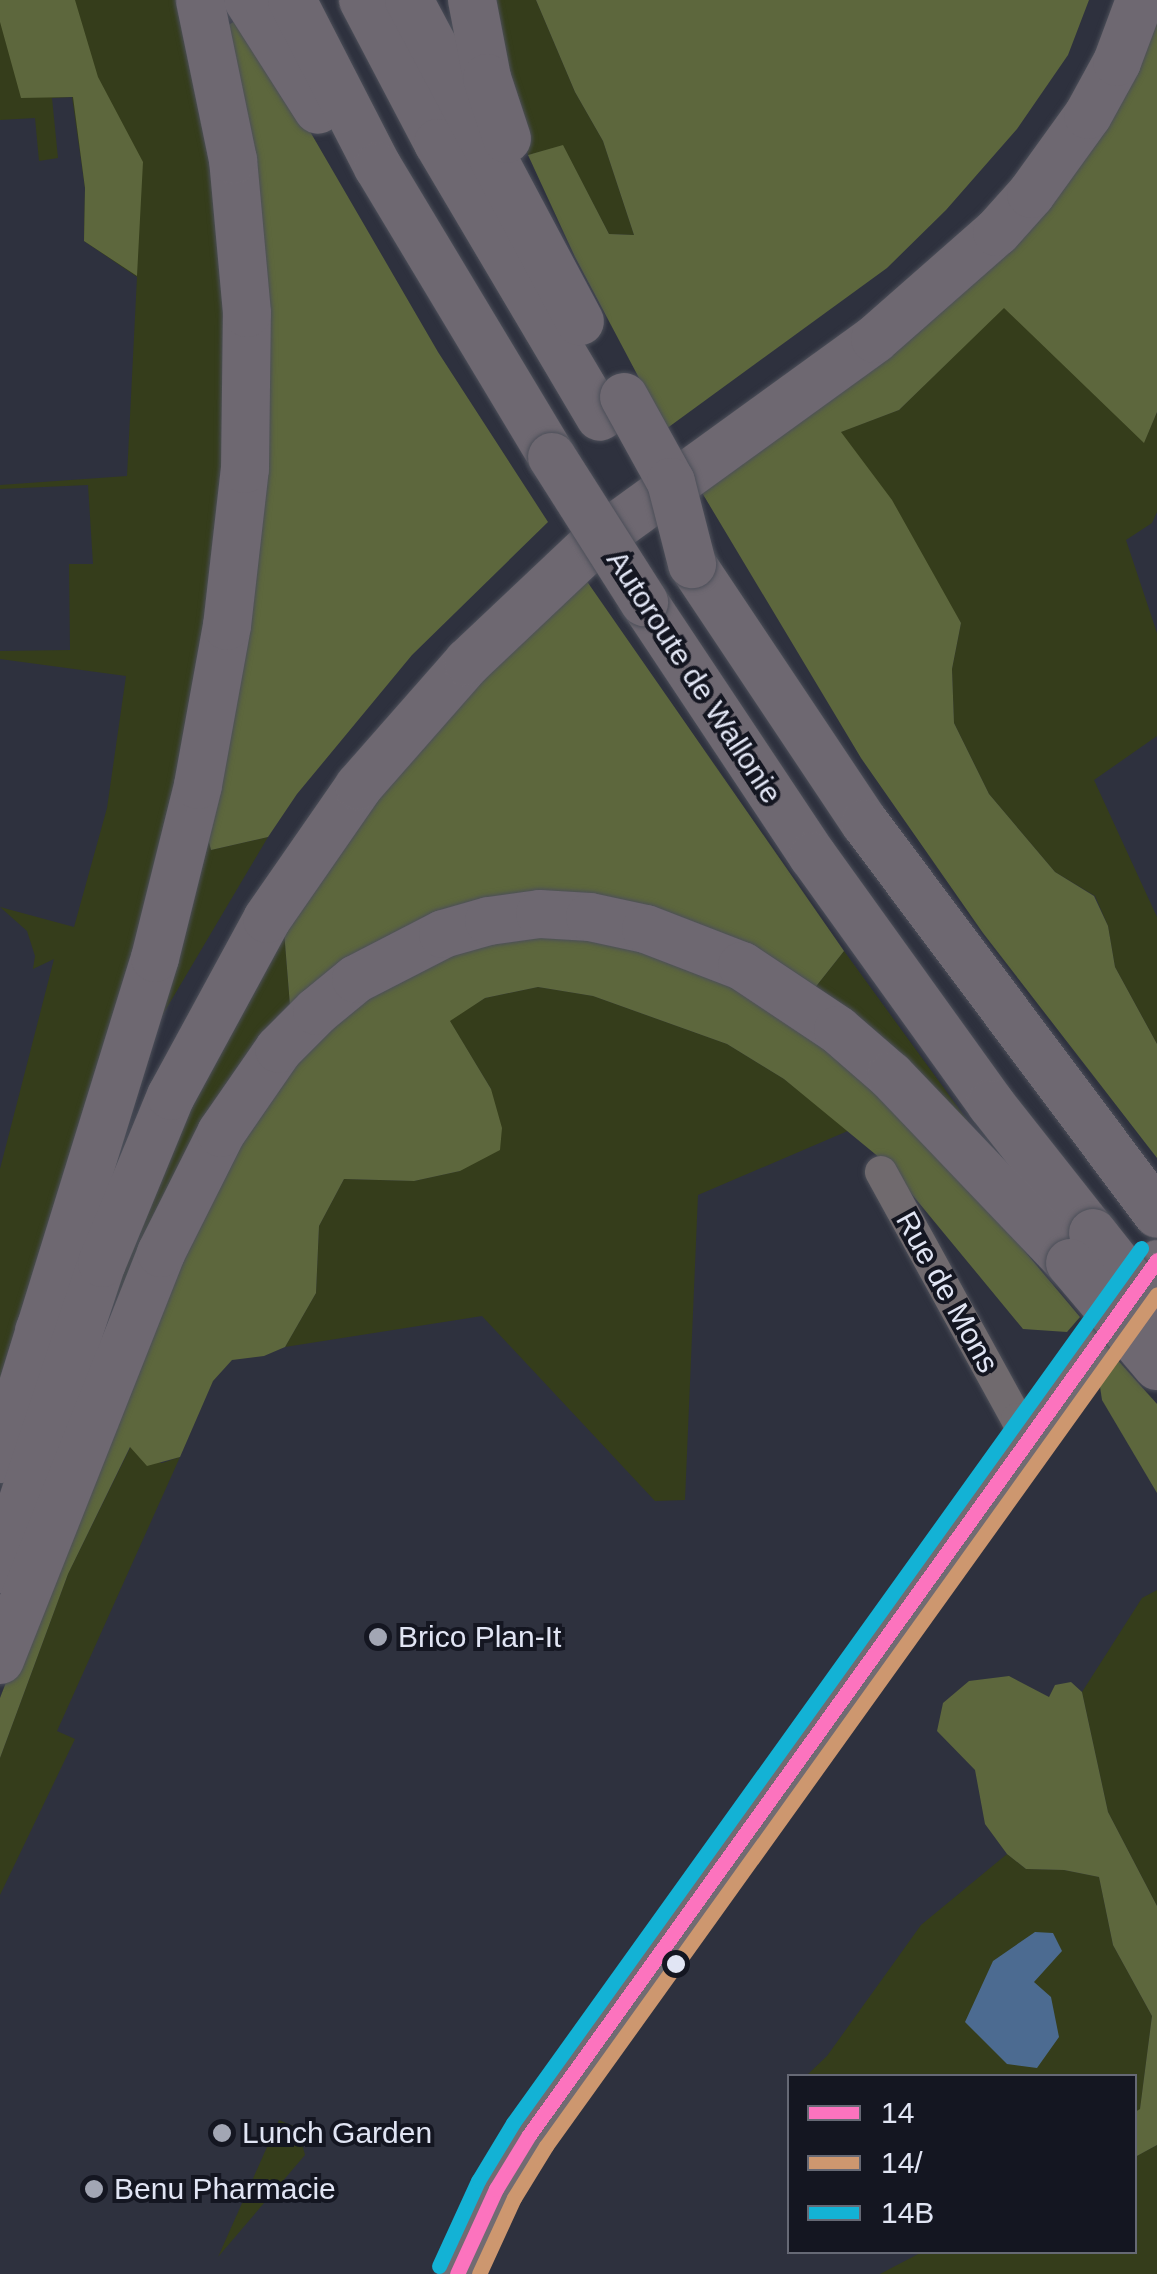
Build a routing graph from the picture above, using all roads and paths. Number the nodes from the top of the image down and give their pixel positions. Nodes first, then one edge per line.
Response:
1 (200, 0) edge
2 (248, 0) edge
3 (292, 0) edge
4 (362, 0) edge
5 (409, 0) edge
6 (472, 0) edge
7 (1108, 0) edge
8 (1140, 0) edge
9 (378, 167) junction
10 (558, 284) junction
11 (612, 407) junction
12 (881, 1172) dead end
13 (1145, 1198) edge
14 (1081, 1248) junction
15 (1157, 1260) edge
16 (1157, 1314) edge
17 (39, 1330) junction
18 (1157, 1366) edge
19 (1030, 1432) junction
20 (0, 1458) edge
21 (0, 1569) edge
22 (0, 1660) edge
23 (457, 2274) edge

1 - 17 highway
2 - 9 highway
3 - 9 highway, Autoroute de Wallonie
4 - 11 highway, Autoroute de Wallonie
5 - 10 highway
6 - 10 highway
7 - 17 highway
8 - 21 highway
9 - 14 highway, Autoroute de Wallonie, bridge
10 - 11 highway
11 - 13 highway, Autoroute de Wallonie
12 - 19 street, Rue de Mons
14 - 16 highway, Autoroute de Wallonie, bridge
14 - 18 highway, bridge
14 - 22 highway
15 - 19 main road
17 - 20 highway
19 - 23 main road

